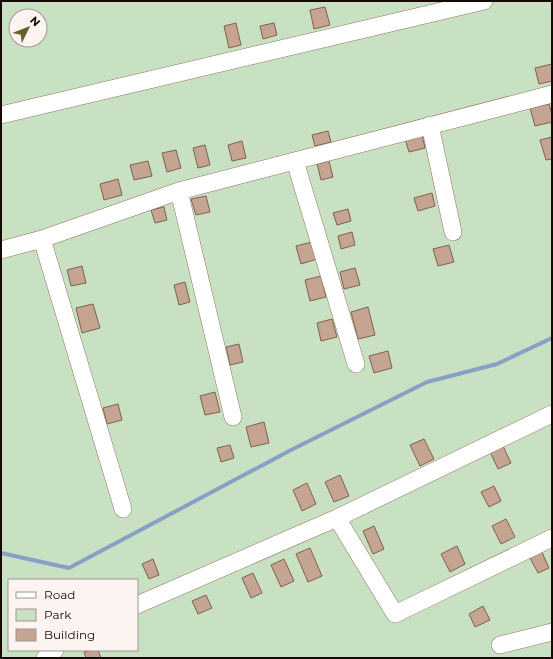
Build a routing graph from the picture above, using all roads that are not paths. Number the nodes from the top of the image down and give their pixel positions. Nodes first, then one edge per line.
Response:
1 (484, 1) edge
2 (552, 94) edge
3 (1, 115) edge
4 (430, 125) junction
5 (295, 161) junction
6 (179, 191) junction
7 (453, 232) dead end
8 (42, 239) junction
9 (1, 250) edge
10 (356, 364) dead end
11 (552, 414) edge
12 (233, 416) dead end
13 (123, 509) dead end
14 (337, 518) junction
15 (552, 538) edge
16 (138, 605) edge
17 (552, 632) edge
18 (500, 645) dead end
19 (54, 651) edge
20 (45, 658) edge

1 - 3 lane
2 - 4 lane
4 - 5 lane
4 - 7 lane
5 - 6 lane
5 - 10 lane
6 - 8 lane
6 - 12 lane
8 - 9 lane
8 - 13 lane
11 - 14 lane
14 - 15 lane
14 - 16 lane
17 - 18 lane
19 - 20 lane

